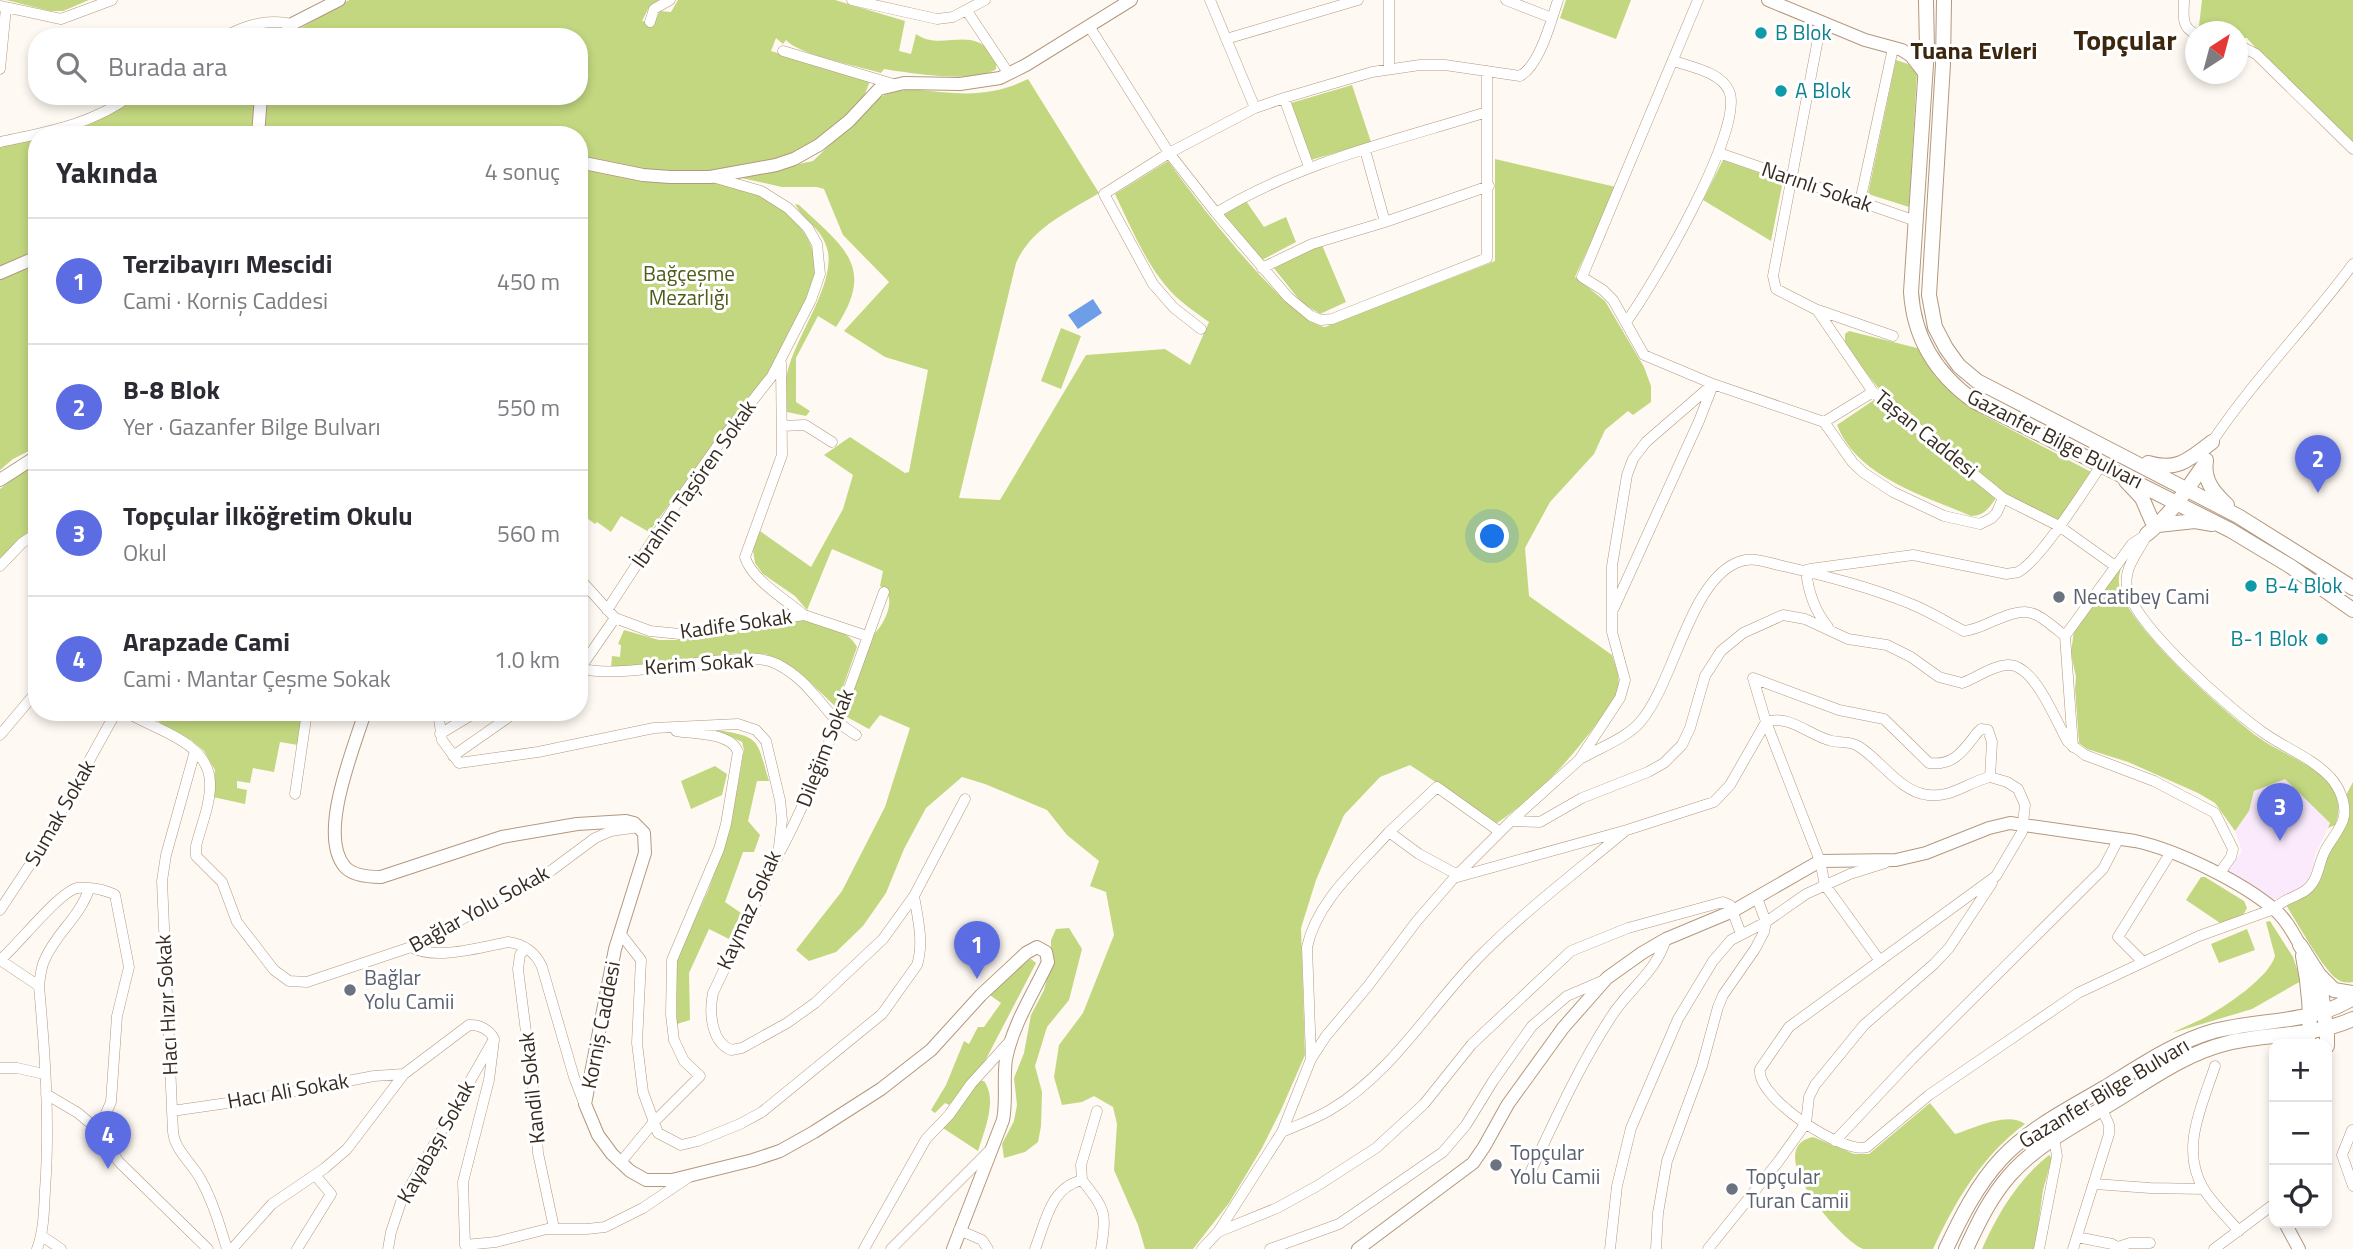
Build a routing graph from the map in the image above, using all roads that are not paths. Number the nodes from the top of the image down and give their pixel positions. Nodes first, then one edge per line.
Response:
1 (112, 0) edge
2 (339, 0) edge
3 (670, 0) edge
4 (852, 0) edge
5 (985, 0) edge
6 (1131, 0) edge
7 (1210, 0) edge
8 (1358, 0) edge
9 (1389, 0) edge
10 (1506, 0) edge
11 (1558, 0) edge
12 (1698, 0) edge
13 (1768, 0) edge
14 (1926, 0) edge
15 (1944, 0) edge
16 (2184, 0) edge
17 (3, 7) edge
18 (967, 11) junction
19 (1552, 19) junction
20 (650, 22) dead end
21 (1821, 23) junction
22 (292, 24) junction
23 (1089, 26) junction
24 (2185, 26) edge
25 (244, 28) edge
26 (289, 28) edge
27 (1927, 38) junction
28 (1226, 39) junction
29 (1898, 49) junction
30 (2248, 50) edge
31 (783, 51) dead end
32 (1674, 61) junction
33 (1389, 68) junction
34 (0, 69) edge
35 (1487, 71) junction
36 (1009, 74) junction
37 (1925, 74) junction
38 (892, 84) junction
39 (1284, 98) junction
40 (116, 105) edge
41 (260, 105) edge
42 (1255, 108) junction
43 (1488, 113) junction
44 (66, 126) edge
45 (259, 126) edge
46 (28, 135) edge
47 (0, 142) edge
48 (2353, 149) edge
49 (1365, 150) junction
50 (1169, 153) junction
51 (1719, 153) junction
52 (588, 164) edge
53 (1309, 167) junction
54 (710, 177) junction
55 (1791, 178) junction
56 (1489, 186) junction
57 (1860, 202) junction
58 (1216, 214) junction
59 (1916, 221) junction
60 (1385, 222) junction
61 (28, 261) edge
62 (2353, 264) edge
63 (1262, 268) junction
64 (0, 273) edge
65 (1817, 310) junction
66 (1626, 323) junction
67 (1201, 329) dead end
68 (1893, 336) dead end
69 (782, 359) junction
70 (1713, 384) junction
71 (1873, 392) junction
72 (1824, 422) junction
73 (782, 426) junction
74 (832, 442) dead end
75 (2212, 442) joint
76 (2107, 449) junction
77 (2201, 458) junction
78 (28, 462) edge
79 (2102, 464) junction
80 (2118, 472) junction
81 (0, 480) edge
82 (2182, 486) junction
83 (2003, 498) junction
84 (2172, 500) junction
85 (2238, 516) junction
86 (2059, 526) junction
87 (2152, 527) junction
88 (2230, 530) junction
89 (28, 539) edge
90 (0, 566) edge
91 (2115, 566) junction
92 (1806, 570) junction
93 (588, 588) edge
94 (2353, 588) edge
95 (884, 592) dead end
96 (607, 610) junction
97 (2353, 610) edge
98 (1611, 613) junction
99 (804, 614) junction
100 (615, 618) junction
101 (1832, 632) junction
102 (867, 636) junction
103 (2066, 636) junction
104 (588, 657) edge
105 (588, 669) edge
106 (28, 702) edge
107 (111, 721) edge
108 (145, 721) edge
109 (306, 721) edge
110 (362, 721) edge
111 (439, 721) edge
112 (461, 721) edge
113 (503, 721) edge
114 (836, 721) junction
115 (1766, 722) junction
116 (654, 728) junction
117 (440, 734) junction
118 (0, 735) edge
119 (856, 735) dead end
120 (2073, 748) junction
121 (195, 751) junction
122 (453, 756) junction
123 (1579, 760) junction
124 (1990, 776) junction
125 (295, 794) dead end
126 (965, 799) dead end
127 (1511, 821) junction
128 (2024, 825) junction
129 (639, 827) junction
130 (1627, 830) junction
131 (1389, 832) junction
132 (1500, 832) junction
133 (2119, 838) junction
134 (2171, 852) junction
135 (778, 856) junction
136 (1896, 860) junction
137 (1820, 861) junction
138 (2219, 874) junction
139 (1996, 876) junction
140 (1456, 877) junction
141 (1825, 885) junction
142 (89, 889) junction
143 (914, 896) junction
144 (1757, 898) junction
145 (2274, 909) junction
146 (0, 910) edge
147 (1733, 911) junction
148 (1766, 922) junction
149 (621, 933) junction
150 (1741, 934) junction
151 (1666, 939) junction
152 (2300, 945) junction
153 (411, 947) junction
154 (525, 948) junction
155 (0, 960) edge
156 (1880, 961) junction
157 (2143, 962) junction
158 (2319, 975) junction
159 (1607, 978) junction
160 (39, 985) junction
161 (2353, 996) edge
162 (2316, 1014) junction
163 (2353, 1020) edge
164 (2326, 1028) junction
165 (2309, 1038) edge
166 (494, 1039) junction
167 (1012, 1039) junction
168 (2327, 1039) edge
169 (2332, 1046) edge
170 (2269, 1047) edge
171 (2195, 1055) junction
172 (1311, 1059) junction
173 (2215, 1066) dead end
174 (0, 1068) edge
175 (44, 1074) junction
176 (404, 1074) junction
177 (46, 1094) junction
178 (585, 1104) junction
179 (2102, 1109) junction
180 (172, 1111) junction
181 (1097, 1111) dead end
182 (653, 1123) junction
183 (1806, 1123) junction
184 (96, 1128) junction
185 (2352, 1130) edge
186 (1282, 1132) junction
187 (2054, 1139) junction
188 (1836, 1141) junction
189 (994, 1146) junction
190 (620, 1163) junction
191 (1530, 1173) dead end
192 (315, 1175) junction
193 (692, 1175) junction
194 (1082, 1180) junction
195 (2095, 1184) junction
196 (2353, 1186) edge
197 (2204, 1189) junction
198 (2269, 1208) edge
199 (554, 1228) junction
200 (2288, 1228) edge
201 (959, 1230) junction
202 (2239, 1231) junction
203 (1218, 1232) junction
204 (42, 1236) junction
205 (2077, 1237) junction
206 (2150, 1243) dead end
207 (465, 1245) junction
208 (2120, 1248) edge
209 (37, 1249) edge
210 (61, 1249) edge
211 (208, 1249) edge
212 (229, 1249) edge
213 (296, 1249) edge
214 (388, 1249) edge
215 (488, 1249) edge
216 (864, 1249) edge
217 (891, 1249) edge
218 (953, 1249) edge
219 (988, 1249) edge
220 (1035, 1249) edge
221 (1101, 1249) edge
222 (1202, 1249) edge
223 (1270, 1249) edge
224 (1357, 1249) edge
225 (1610, 1249) edge
226 (1656, 1249) edge
227 (1708, 1249) edge
228 (1946, 1249) edge
229 (1966, 1249) edge
230 (2039, 1249) edge
231 (2073, 1249) edge
232 (2214, 1249) edge
233 (2299, 1249) edge

1 - 17 street
2 - 22 main road
3 - 20 street
4 - 18 street
5 - 18 street
6 - 23 main road
7 - 28 street
8 - 28 street
9 - 33 street
10 - 19 street
11 - 19 street
12 - 32 street
13 - 21 main road
14 - 27 main road, Gazanfer Bilge Bulvarı
15 - 76 main road, Gazanfer Bilge Bulvarı
16 - 24 street
17 - 34 street
18 - 36 street
19 - 35 street
21 - 29 main road
21 - 55 street, Taşan Caddesi
22 - 25 street
22 - 26 main road
23 - 36 main road
23 - 50 street
27 - 29 main road
27 - 37 main road, Gazanfer Bilge Bulvarı
28 - 42 street
29 - 37 main road
29 - 57 street
30 - 48 street
31 - 38 street
32 - 51 street
32 - 66 street
33 - 35 street
33 - 39 street
35 - 43 street
36 - 38 main road
37 - 59 main road, Gazanfer Bilge Bulvarı
38 - 54 main road
39 - 42 street
39 - 53 street
40 - 44 street
41 - 45 main road
42 - 50 street
43 - 49 street
43 - 56 street
46 - 47 street
49 - 53 street
49 - 60 street
50 - 58 street
50 - 67 street
51 - 55 street, Narınlı Sokak
51 - 66 street
52 - 54 main road
53 - 58 street
54 - 69 street, İbrahim Taşören Sokak
55 - 57 street, Narınlı Sokak
55 - 65 street, Taşan Caddesi
56 - 60 street
56 - 63 street
57 - 59 street, Narınlı Sokak
58 - 63 street
59 - 79 main road, Gazanfer Bilge Bulvarı
60 - 63 street
61 - 64 main road
62 - 75 street
65 - 68 street
65 - 71 street, Taşan Caddesi
66 - 70 street
69 - 73 street
69 - 96 street, İbrahim Taşören Sokak
70 - 72 street
70 - 98 street
70 - 98 street
71 - 72 street
71 - 83 street, Taşan Caddesi
72 - 83 street
73 - 74 street
73 - 99 street
75 - 77 main road
76 - 77 main road
76 - 82 main road
77 - 82 main road
77 - 85 main road
78 - 81 main road
79 - 80 main road, Gazanfer Bilge Bulvarı
79 - 86 street
80 - 84 main road, Gazanfer Bilge Bulvarı
80 - 87 main road
82 - 84 main road
82 - 85 main road
83 - 86 street, Taşan Caddesi
84 - 87 main road
84 - 88 main road, Gazanfer Bilge Bulvarı
85 - 94 main road
86 - 91 street, Taşan Caddesi
86 - 92 street
87 - 88 main road
87 - 91 street
87 - 145 street
88 - 97 main road, Gazanfer Bilge Bulvarı
89 - 90 street
91 - 103 street
92 - 101 street
92 - 103 street
92 - 123 street
93 - 96 street, Kadife Sokak
95 - 102 street, Dileğim Sokak
96 - 100 street, Kadife Sokak
98 - 123 street
99 - 100 street, Kadife Sokak
99 - 102 street, Kadife Sokak
100 - 104 street
101 - 120 street
101 - 127 street
102 - 114 street, Dileğim Sokak
103 - 120 street
105 - 114 street, Kerim Sokak
106 - 118 street
107 - 146 street, Sumak Sokak
108 - 121 street
109 - 125 street
110 - 129 main road
111 - 117 street
112 - 117 street
113 - 122 street
114 - 119 street, Kerim Sokak
114 - 135 street, Dileğim Sokak
115 - 124 street
115 - 124 street
115 - 130 street
115 - 137 street
116 - 122 street, Kaymaz Sokak
116 - 135 street, Kaymaz Sokak
116 - 182 street
117 - 122 street
120 - 138 street
121 - 153 street, Bağlar Yolu Sokak
121 - 180 street, Hacı Hızır Sokak
123 - 127 street
124 - 128 street
126 - 143 street, Kaymaz Sokak
127 - 132 street
128 - 133 main road
128 - 136 main road
128 - 139 street
129 - 149 main road, Korniş Caddesi
129 - 153 street, Bağlar Yolu Sokak
130 - 140 street
130 - 186 street
131 - 132 street
131 - 140 street
131 - 172 street
132 - 140 street
133 - 134 main road
133 - 188 street
134 - 138 main road
134 - 157 street
135 - 143 street, Kaymaz Sokak
136 - 137 main road
136 - 141 street
137 - 141 street
137 - 144 main road
138 - 145 main road
139 - 156 street
139 - 183 street
140 - 172 street
141 - 148 street
141 - 156 street
142 - 155 street
142 - 160 street
142 - 184 street
143 - 182 street
144 - 147 main road
144 - 148 street
145 - 152 main road
145 - 157 street
147 - 150 street
147 - 151 main road
147 - 203 street
148 - 150 street
148 - 226 street
149 - 178 main road, Korniş Caddesi
149 - 182 street
150 - 225 street
151 - 159 main road
151 - 191 street
152 - 158 main road
152 - 162 main road
153 - 154 street
154 - 178 street
154 - 199 street, Kandil Sokak
155 - 160 street
156 - 183 street
157 - 188 street
158 - 161 main road
158 - 162 main road
159 - 223 street
159 - 224 main road
160 - 175 street
161 - 162 main road, Gazanfer Bilge Bulvarı
162 - 164 main road
162 - 165 main road
162 - 228 main road, Gazanfer Bilge Bulvarı
163 - 164 main road, Gazanfer Bilge Bulvarı
163 - 169 main road
164 - 165 main road, Gazanfer Bilge Bulvarı
164 - 168 main road
165 - 171 main road, Gazanfer Bilge Bulvarı
166 - 176 street
166 - 207 street
166 - 214 street, Kayabaşı Sokak
167 - 189 main road
167 - 193 main road, Korniş Caddesi
167 - 216 street
170 - 171 main road
171 - 179 main road, Gazanfer Bilge Bulvarı
172 - 186 street
173 - 197 street
174 - 175 street
175 - 177 street
176 - 180 street, Hacı Ali Sokak
176 - 192 street
177 - 184 street
177 - 204 street
178 - 190 main road, Korniş Caddesi
179 - 187 main road, Gazanfer Bilge Bulvarı
179 - 195 street
180 - 212 street, Hacı Hızır Sokak
181 - 194 street
182 - 190 street
183 - 188 street
183 - 227 street
184 - 211 street
185 - 196 street
186 - 203 street
187 - 229 main road, Gazanfer Bilge Bulvarı
187 - 230 street
189 - 201 main road
189 - 217 street
190 - 193 main road, Korniş Caddesi
192 - 212 street
192 - 213 street
193 - 199 street
194 - 220 street
194 - 221 street
195 - 197 street
195 - 205 street
197 - 202 street
198 - 202 street
199 - 207 street
200 - 233 main road
201 - 218 main road
201 - 219 street
202 - 232 street
203 - 222 street
204 - 209 street
204 - 210 street
205 - 208 street
205 - 231 street
206 - 208 street
207 - 215 street

